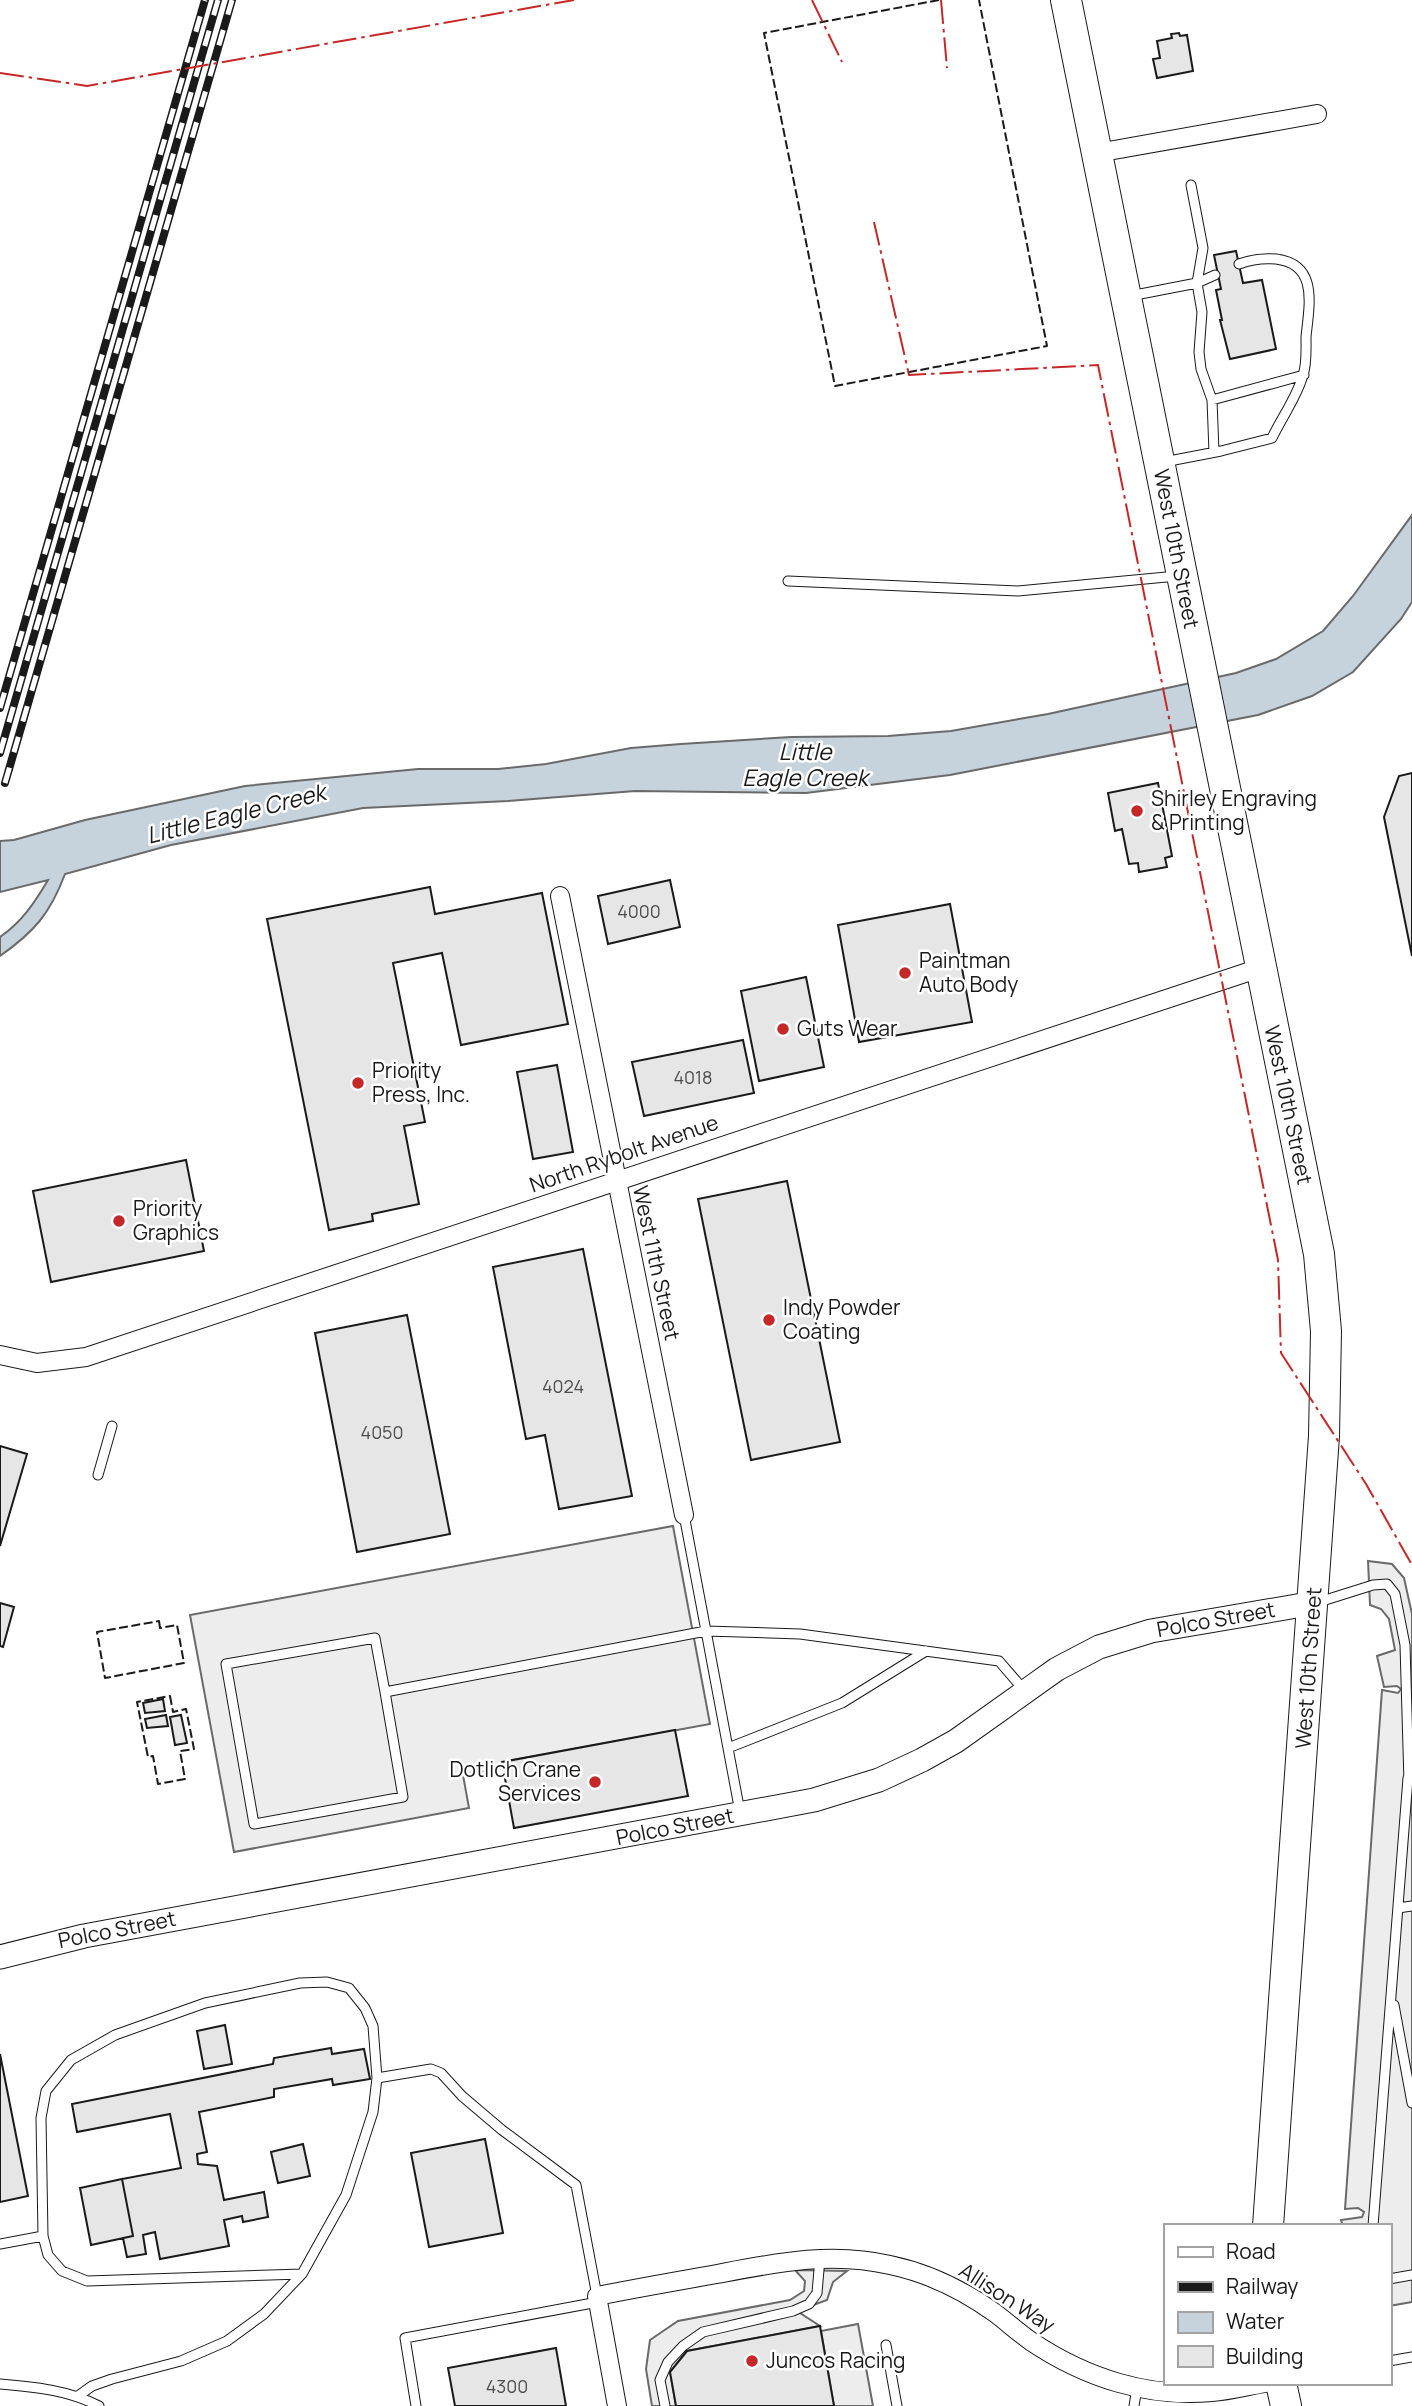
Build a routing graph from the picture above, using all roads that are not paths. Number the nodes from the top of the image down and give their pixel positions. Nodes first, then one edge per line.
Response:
1 (1066, 0) edge
2 (1317, 114) dead end
3 (1097, 153) junction
4 (1191, 185) dead end
5 (1239, 264) dead end
6 (1215, 275) dead end
7 (1197, 283) junction
8 (1125, 297) junction
9 (1304, 375) junction
10 (1212, 400) junction
11 (1214, 452) junction
12 (1159, 463) junction
13 (1182, 576) junction
14 (788, 581) dead end
15 (560, 896) dead end
16 (1260, 968) junction
17 (616, 1180) junction
18 (0, 1355) edge
19 (112, 1426) dead end
20 (98, 1475) dead end
21 (684, 1515) joint
22 (1314, 1603) junction
23 (706, 1631) junction
24 (926, 1651) junction
25 (1025, 1690) junction
26 (385, 1692) junction
27 (1411, 1716) edge
28 (728, 1748) junction
29 (1408, 1778) junction
30 (1412, 1796) edge
31 (741, 1814) junction
32 (1412, 1906) edge
33 (1398, 1909) junction
34 (0, 1957) edge
35 (1392, 1993) junction
36 (377, 2078) junction
37 (1412, 2103) edge
38 (1268, 2224) edge
39 (1373, 2224) edge
40 (43, 2236) junction
41 (0, 2244) edge
42 (820, 2258) junction
43 (302, 2274) junction
44 (1412, 2274) edge
45 (1391, 2278) edge
46 (597, 2299) junction
47 (886, 2345) dead end
48 (1412, 2357) edge
49 (1391, 2361) edge
50 (0, 2384) edge
51 (1251, 2385) edge
52 (1281, 2385) edge
53 (1137, 2388) junction
54 (78, 2396) junction
55 (99, 2406) edge
56 (416, 2406) edge
57 (617, 2406) edge
58 (665, 2406) edge
59 (897, 2406) edge
60 (1134, 2406) edge
61 (1286, 2406) edge

1 - 3 main road, West 10th Street
2 - 3 street
3 - 8 main road, West 10th Street
4 - 7 lane
5 - 9 lane
6 - 7 lane
7 - 8 lane
7 - 10 lane
8 - 12 main road, West 10th Street
9 - 10 lane
9 - 11 lane
10 - 11 lane
11 - 12 lane
12 - 13 main road, West 10th Street
13 - 14 lane
13 - 16 main road, West 10th Street
15 - 17 street, West 11th Street
16 - 17 street, North Rybolt Avenue
16 - 22 main road, West 10th Street
17 - 18 street, North Rybolt Avenue
17 - 21 street, West 11th Street
19 - 20 lane
21 - 23 lane
22 - 25 street, Polco Street
22 - 27 lane
22 - 38 main road, West 10th Street
23 - 24 lane
23 - 26 lane
23 - 28 lane
24 - 25 lane
24 - 28 lane
25 - 31 street, Polco Street
26 - 26 lane
27 - 29 lane
28 - 31 lane
29 - 30 lane
29 - 33 lane
31 - 34 street, Polco Street
32 - 33 lane
33 - 35 lane
35 - 37 lane
35 - 39 lane
36 - 40 lane
36 - 43 lane
36 - 46 lane
40 - 41 lane
40 - 43 lane
42 - 46 street, Allison Way
42 - 53 street, Allison Way
42 - 58 lane
43 - 54 lane
44 - 45 lane
46 - 56 lane
46 - 57 street
47 - 59 lane
48 - 49 lane
50 - 54 lane
51 - 53 street, Allison Way
52 - 61 main road
53 - 60 lane
54 - 55 lane

